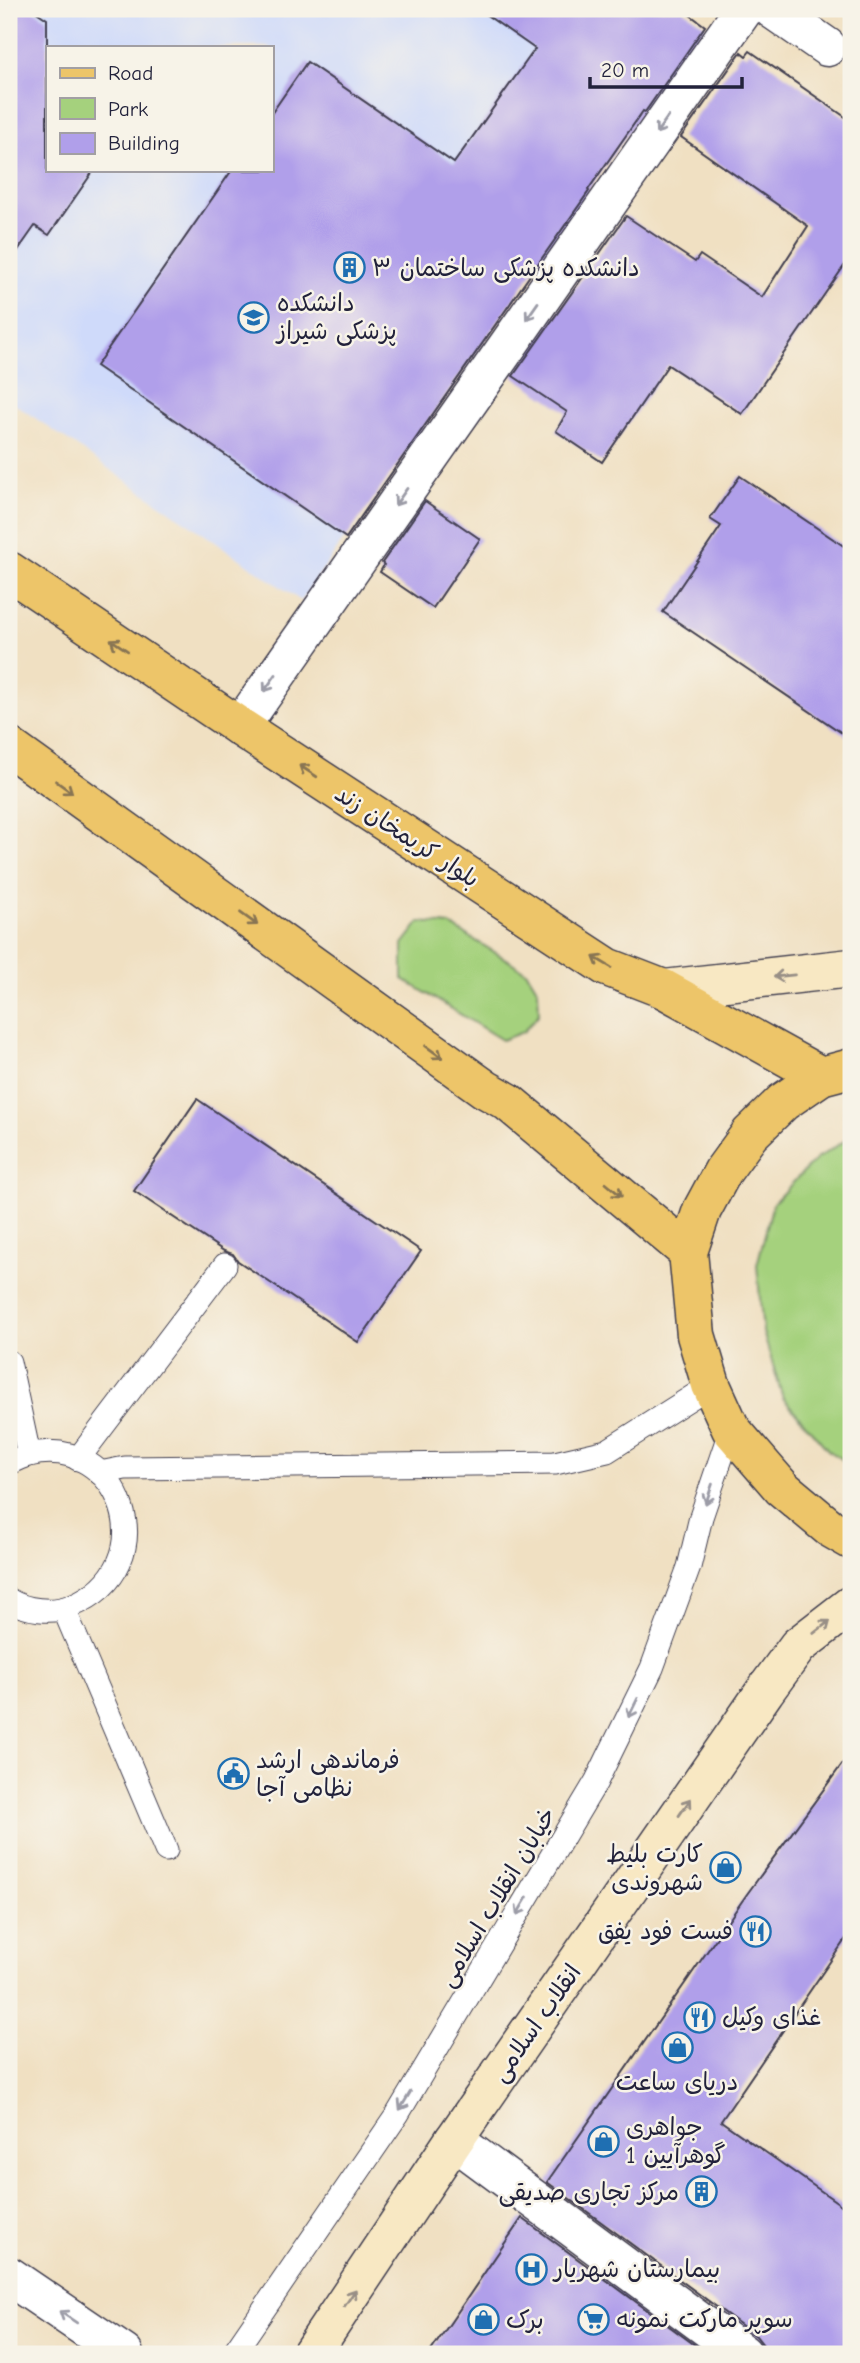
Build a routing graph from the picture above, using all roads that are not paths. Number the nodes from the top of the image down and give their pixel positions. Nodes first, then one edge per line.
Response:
1 (744, 9) edge
2 (772, 9) edge
3 (827, 47) dead end
4 (9, 571) edge
5 (240, 727) junction
6 (9, 747) edge
7 (851, 968) edge
8 (664, 989) junction
9 (836, 1072) edge
10 (688, 1252) junction
11 (225, 1265) dead end
12 (9, 1362) edge
13 (711, 1385) junction
14 (732, 1429) junction
15 (19, 1459) edge
16 (78, 1459) junction
17 (100, 1473) junction
18 (851, 1540) edge
19 (9, 1600) edge
20 (851, 1605) edge
21 (64, 1609) junction
22 (166, 1850) dead end
23 (454, 2140) junction
24 (9, 2276) edge
25 (124, 2354) edge
26 (233, 2354) edge
27 (311, 2354) edge
28 (743, 2354) edge

1 -> 5 street
2 - 3 street
5 -> 4 main road, بلوار کریمخان زند
8 -> 5 main road, بلوار کریمخان زند
6 -> 10 main road
7 -> 8 main road
8 - 9 main road, بلوار کریمخان زند
9 - 10 main road
10 - 13 main road
11 - 16 lane
12 - 15 lane
13 - 14 main road
13 - 17 lane
14 - 18 main road
14 -> 26 lane, خیابان انقلاب اسلامی
15 - 16 lane
16 - 17 lane
17 - 21 lane
19 - 21 lane
23 -> 20 main road, انقلاب اسلامی
21 - 22 lane
27 -> 23 main road, انقلاب اسلامی
23 - 28 street
25 -> 24 street

